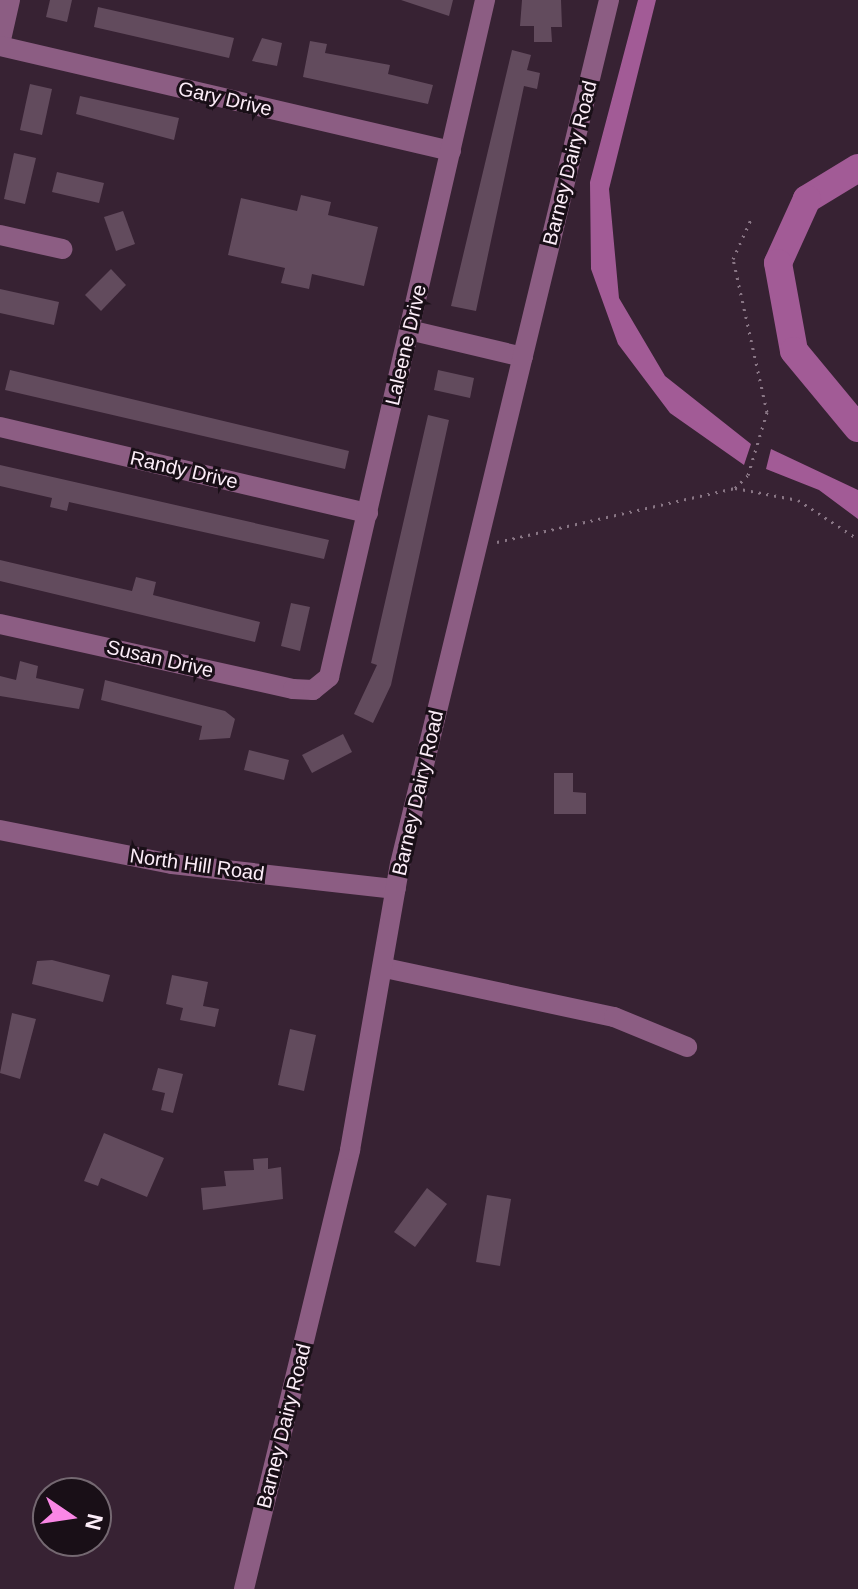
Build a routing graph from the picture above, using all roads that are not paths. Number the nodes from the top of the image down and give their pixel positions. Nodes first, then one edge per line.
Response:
1 (10, 0) edge
2 (485, 0) edge
3 (609, 0) edge
4 (0, 45) edge
5 (451, 151) junction
6 (0, 235) edge
7 (62, 249) dead end
8 (409, 330) junction
9 (523, 357) junction
10 (0, 427) edge
11 (368, 513) junction
12 (0, 624) edge
13 (321, 686) joint
14 (0, 830) edge
15 (396, 889) junction
16 (385, 968) junction
17 (687, 1047) dead end
18 (244, 1589) edge

1 - 4 street
2 - 5 street, Laleene Drive
3 - 9 street, Barney Dairy Road
4 - 5 street, Gary Drive
5 - 8 street, Laleene Drive
6 - 7 street
8 - 9 street
8 - 11 street, Laleene Drive
9 - 15 street, Barney Dairy Road
10 - 11 street, Randy Drive
11 - 13 street, Laleene Drive
12 - 13 street, Susan Drive
14 - 15 street, North Hill Road
15 - 16 street, Barney Dairy Road
16 - 17 street
16 - 18 street, Barney Dairy Road

